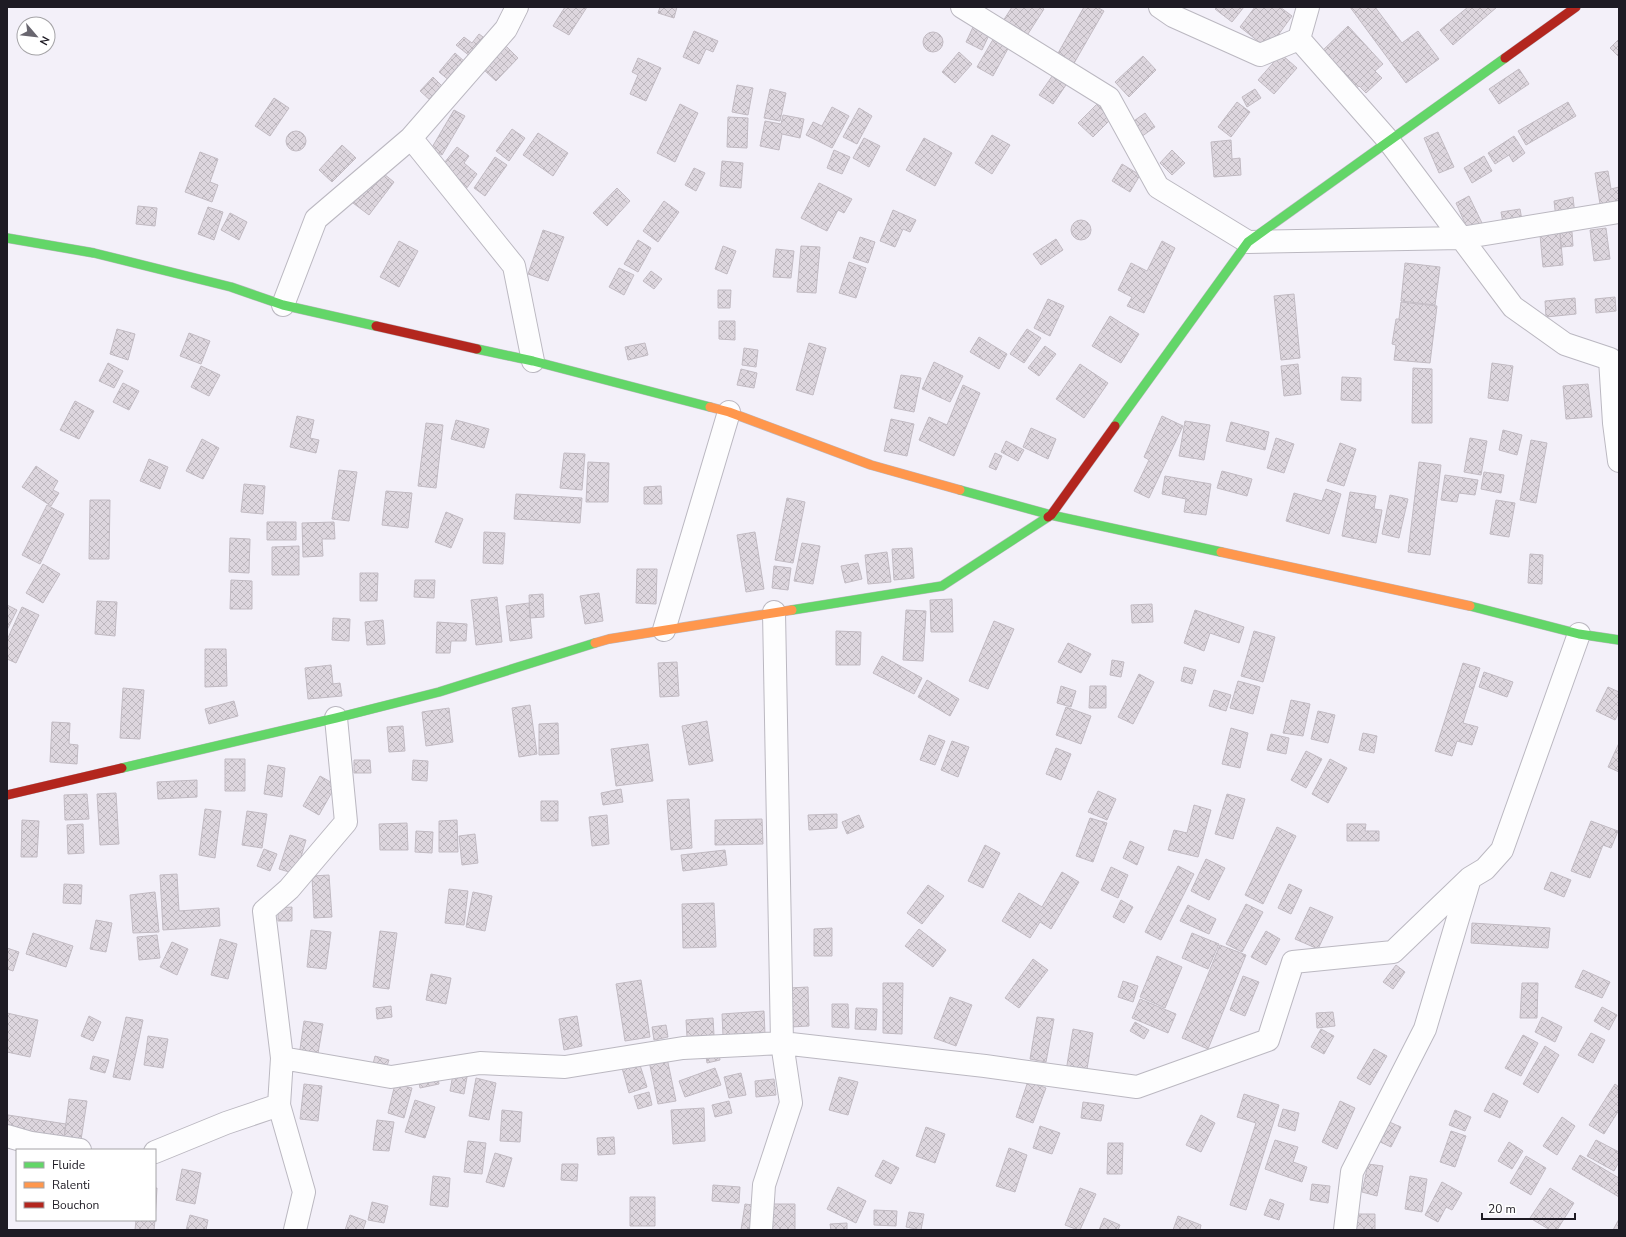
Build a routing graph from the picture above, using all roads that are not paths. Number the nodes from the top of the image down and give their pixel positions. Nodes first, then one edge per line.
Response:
1 (517, 7) edge
2 (962, 7) edge
3 (1160, 7) edge
4 (1308, 7) edge
5 (1576, 7) edge
6 (994, 17) edge
7 (1300, 39) junction
8 (411, 138) junction
9 (1388, 140) junction
10 (1619, 212) edge
11 (7, 238) edge
12 (1461, 238) junction
13 (1248, 242) junction
14 (283, 306) junction
15 (533, 360) junction
16 (729, 412) junction
17 (1619, 461) edge
18 (1051, 515) junction
19 (774, 612) junction
20 (664, 630) junction
21 (1579, 634) junction
22 (1619, 640) edge
23 (336, 718) junction
24 (7, 795) edge
25 (1470, 878) junction
26 (782, 1043) junction
27 (282, 1058) junction
28 (279, 1105) junction
29 (7, 1136) edge
30 (73, 1149) edge
31 (156, 1152) edge
32 (295, 1230) edge
33 (761, 1230) edge
34 (1345, 1230) edge

1 - 8 street
2 - 6 street
3 - 7 street
4 - 7 street
5 - 9 street
6 - 13 street
7 - 9 street
8 - 14 street
8 - 15 street
9 - 12 street
9 - 13 street
10 - 12 street
11 - 14 street
12 - 13 street
12 - 17 street
13 - 18 street
14 - 15 street
15 - 16 street
16 - 18 street
16 - 20 street
18 - 19 street
18 - 21 street
19 - 20 street
19 - 26 street
20 - 23 street
21 - 22 street
21 - 25 street
23 - 24 street
23 - 27 street
25 - 26 street
25 - 34 street
26 - 27 street
26 - 33 street
27 - 28 street
28 - 31 street
28 - 32 street
29 - 30 street

